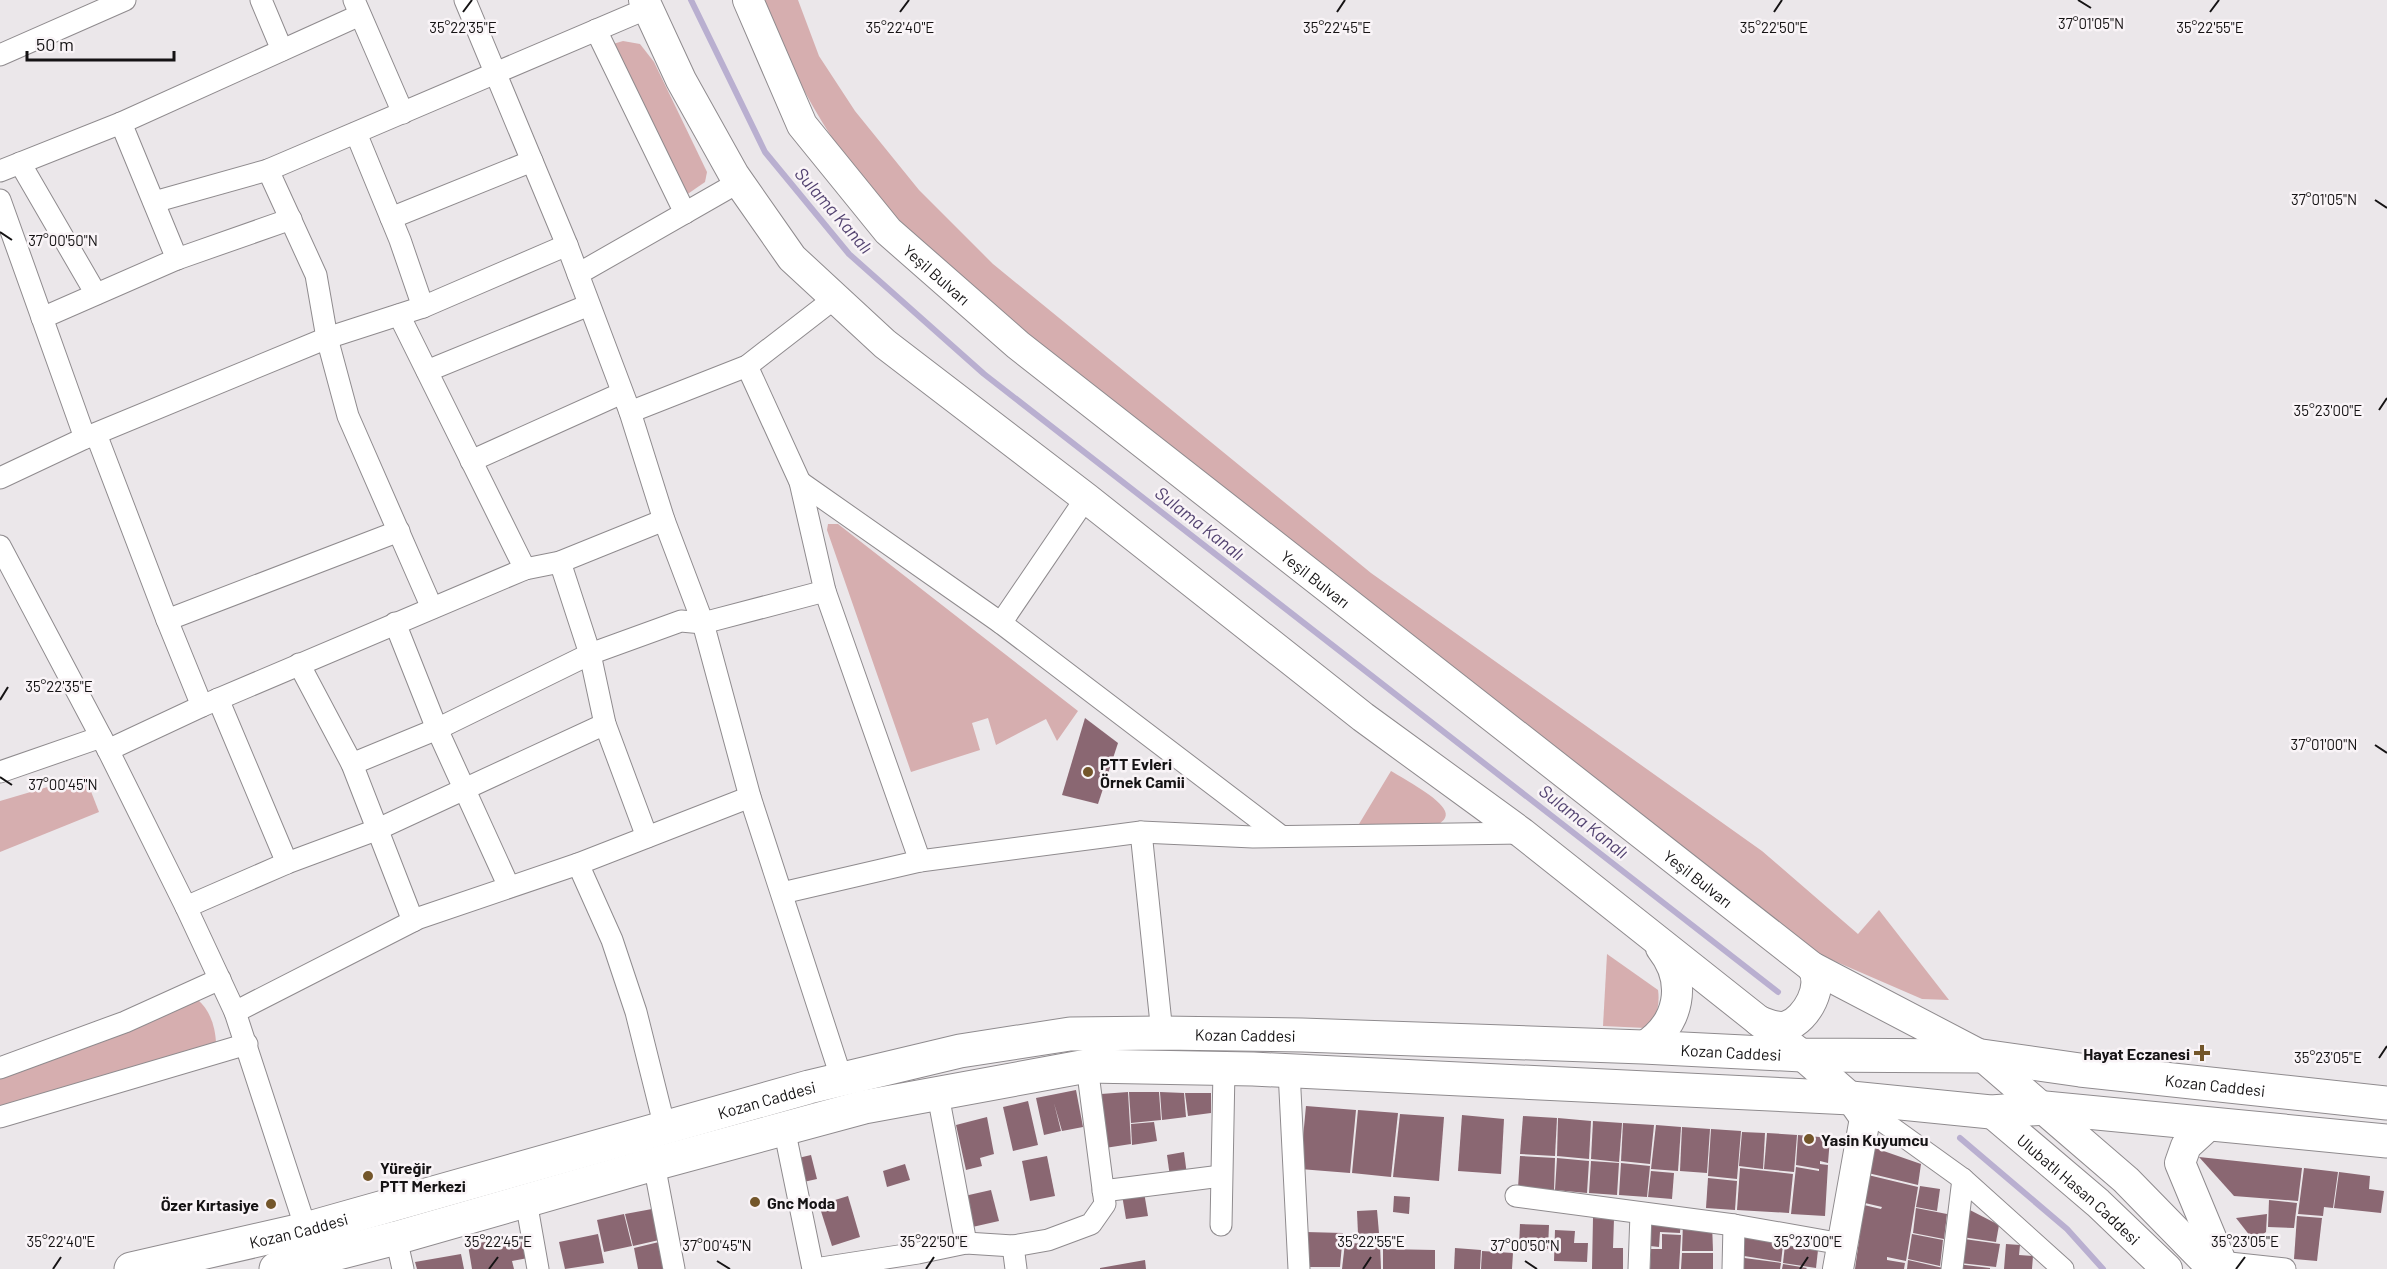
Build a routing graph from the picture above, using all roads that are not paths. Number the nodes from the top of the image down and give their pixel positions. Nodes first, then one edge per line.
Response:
1 (125, 0) edge
2 (261, 0) edge
3 (465, 0) edge
4 (748, 0) edge
5 (646, 4) edge
6 (357, 7) edge
7 (596, 30) junction
8 (282, 50) junction
9 (0, 55) edge
10 (495, 74) junction
11 (403, 113) junction
12 (121, 123) junction
13 (356, 133) junction
14 (532, 161) junction
15 (20, 163) junction
16 (268, 170) junction
17 (0, 171) edge
18 (739, 182) junction
19 (0, 200) edge
20 (154, 202) junction
21 (685, 213) junction
22 (391, 218) junction
23 (291, 219) junction
24 (567, 244) junction
25 (177, 259) junction
26 (578, 274) junction
27 (96, 294) junction
28 (835, 298) junction
29 (589, 304) junction
30 (423, 307) junction
31 (399, 315) junction
32 (42, 318) junction
33 (327, 338) junction
34 (747, 366) junction
35 (427, 371) junction
36 (622, 393) junction
37 (630, 412) junction
38 (90, 436) junction
39 (471, 461) junction
40 (0, 478) edge
41 (800, 482) junction
42 (1086, 498) junction
43 (664, 520) junction
44 (399, 531) junction
45 (0, 546) edge
46 (560, 562) junction
47 (525, 569) junction
48 (825, 591) junction
49 (432, 608) junction
50 (167, 620) junction
51 (395, 623) junction
52 (703, 623) junction
53 (1001, 623) junction
54 (590, 654) junction
55 (299, 664) junction
56 (210, 703) junction
57 (604, 724) junction
58 (437, 729) junction
59 (104, 744) junction
60 (352, 764) junction
61 (0, 772) edge
62 (465, 789) junction
63 (750, 796) junction
64 (376, 830) junction
65 (1141, 832) junction
66 (1522, 833) junction
67 (1281, 836) junction
68 (647, 837) junction
69 (920, 861) junction
70 (287, 863) junction
71 (578, 864) junction
72 (509, 887) junction
73 (782, 893) junction
74 (186, 907) junction
75 (413, 921) junction
76 (1654, 939) junction
77 (1812, 967) junction
78 (219, 979) junction
79 (235, 1012) junction
80 (1759, 1022) junction
81 (1162, 1033) junction
82 (247, 1044) junction
83 (1643, 1047) junction
84 (1802, 1055) junction
85 (1982, 1056) junction
86 (1087, 1066) junction
87 (0, 1068) edge
88 (1224, 1070) junction
89 (1289, 1071) junction
90 (843, 1080) junction
91 (938, 1095) junction
92 (1851, 1098) junction
93 (2387, 1102) edge
94 (2045, 1108) junction
95 (1990, 1112) junction
96 (0, 1117) edge
97 (2209, 1125) junction
98 (665, 1128) junction
99 (784, 1128) junction
100 (2387, 1141) edge
101 (654, 1164) junction
102 (1221, 1176) junction
103 (1963, 1179) junction
104 (1103, 1191) junction
105 (1516, 1196) dead end
106 (526, 1202) junction
107 (1641, 1214) junction
108 (1221, 1225) dead end
109 (1734, 1225) junction
110 (306, 1229) junction
111 (966, 1243) junction
112 (1012, 1246) junction
113 (400, 1254) edge
114 (1840, 1257) edge
115 (919, 1261) edge
116 (2054, 1264) edge
117 (2219, 1267) edge
118 (131, 1269) edge
119 (276, 1269) edge
120 (538, 1269) edge
121 (674, 1269) edge
122 (814, 1269) edge
123 (1016, 1269) edge
124 (1299, 1269) edge
125 (1639, 1269) edge
126 (1733, 1269) edge
127 (1952, 1269) edge
128 (2167, 1269) edge
129 (2285, 1269) edge

1 - 9 street
2 - 8 street
3 - 10 street
4 - 77 main road, Yeşil Bulvarı
5 - 7 street
5 - 18 main road
6 - 8 street
6 - 11 street
7 - 10 street
7 - 21 street
8 - 12 street
10 - 11 street
10 - 14 street
11 - 13 street
12 - 15 street
12 - 20 street
13 - 16 street
13 - 22 street
14 - 22 street
14 - 24 street
15 - 17 street
15 - 27 street
16 - 20 street
16 - 23 street
18 - 21 street
18 - 28 main road
19 - 32 street
20 - 25 street
21 - 26 street
22 - 30 street
23 - 25 street
23 - 33 street
24 - 26 street
24 - 30 street
25 - 27 street
26 - 29 street
27 - 32 street
28 - 34 street
28 - 42 main road
29 - 35 street
29 - 36 street
30 - 31 street
31 - 33 street
31 - 35 street
32 - 38 street
33 - 38 street
33 - 44 street
34 - 37 street
34 - 41 street
35 - 39 street
36 - 37 street
36 - 39 street
37 - 43 street
38 - 40 street
38 - 50 street
39 - 47 street
41 - 48 street
41 - 53 street
42 - 53 street
42 - 66 main road
43 - 46 street
43 - 52 street
44 - 49 street
44 - 50 street
45 - 59 street
46 - 47 street
46 - 54 street
47 - 49 street
48 - 52 street
48 - 69 street
49 - 51 street
50 - 56 street
51 - 55 street
51 - 58 street
52 - 54 street
52 - 63 street
53 - 67 street
54 - 57 street
54 - 58 street
55 - 56 street
55 - 60 street
56 - 59 street
56 - 70 street
57 - 62 street
57 - 68 street
58 - 60 street
58 - 62 street
59 - 61 street
59 - 74 street
60 - 64 street
62 - 64 street
62 - 72 street
63 - 68 street
63 - 73 street
64 - 70 street
64 - 75 street
65 - 67 street
65 - 69 street
65 - 81 street
66 - 67 street
66 - 76 main road
68 - 71 street
69 - 73 street
70 - 74 street
71 - 72 street
71 - 98 street
72 - 75 street
73 - 90 street
74 - 78 street
75 - 79 street
76 - 80 main road
76 - 83 main road
77 - 80 main road
77 - 85 main road, Yeşil Bulvarı
78 - 79 street
78 - 87 street
79 - 82 street
80 - 84 main road
81 - 83 highway, Kozan Caddesi
81 - 90 highway, Kozan Caddesi
82 - 96 street
82 - 110 street
83 - 84 highway, Kozan Caddesi
84 - 85 highway, Kozan Caddesi
84 - 92 main road
85 - 93 highway, Kozan Caddesi
85 - 94 main road, Yeşil Bulvarı
86 - 88 highway, Kozan Caddesi
86 - 91 highway, Kozan Caddesi
86 - 104 street
88 - 89 highway, Kozan Caddesi
88 - 102 street
89 - 92 highway, Kozan Caddesi
89 - 124 street
90 - 98 highway, Kozan Caddesi
91 - 99 highway, Kozan Caddesi
91 - 111 street
92 - 95 highway, Kozan Caddesi
92 - 103 street
92 - 114 main road
94 - 95 highway, Kozan Caddesi
94 - 97 highway, Kozan Caddesi
94 - 117 main road, Yeşil Bulvarı
95 - 128 main road, Ulubatlı Hasan Caddesi
97 - 100 highway, Kozan Caddesi
97 - 117 main road
98 - 110 highway, Kozan Caddesi
99 - 101 highway, Kozan Caddesi
99 - 122 street
101 - 106 highway, Kozan Caddesi
101 - 121 street
102 - 104 street
102 - 108 street
103 - 116 street
103 - 127 street
104 - 112 street
105 - 107 street
106 - 113 highway, Kozan Caddesi
106 - 120 street
107 - 109 street
107 - 125 street
109 - 114 street
109 - 126 street
110 - 118 highway, Kozan Caddesi
111 - 112 street
111 - 115 street
112 - 123 street
113 - 119 highway, Kozan Caddesi
115 - 122 street
117 - 129 street

